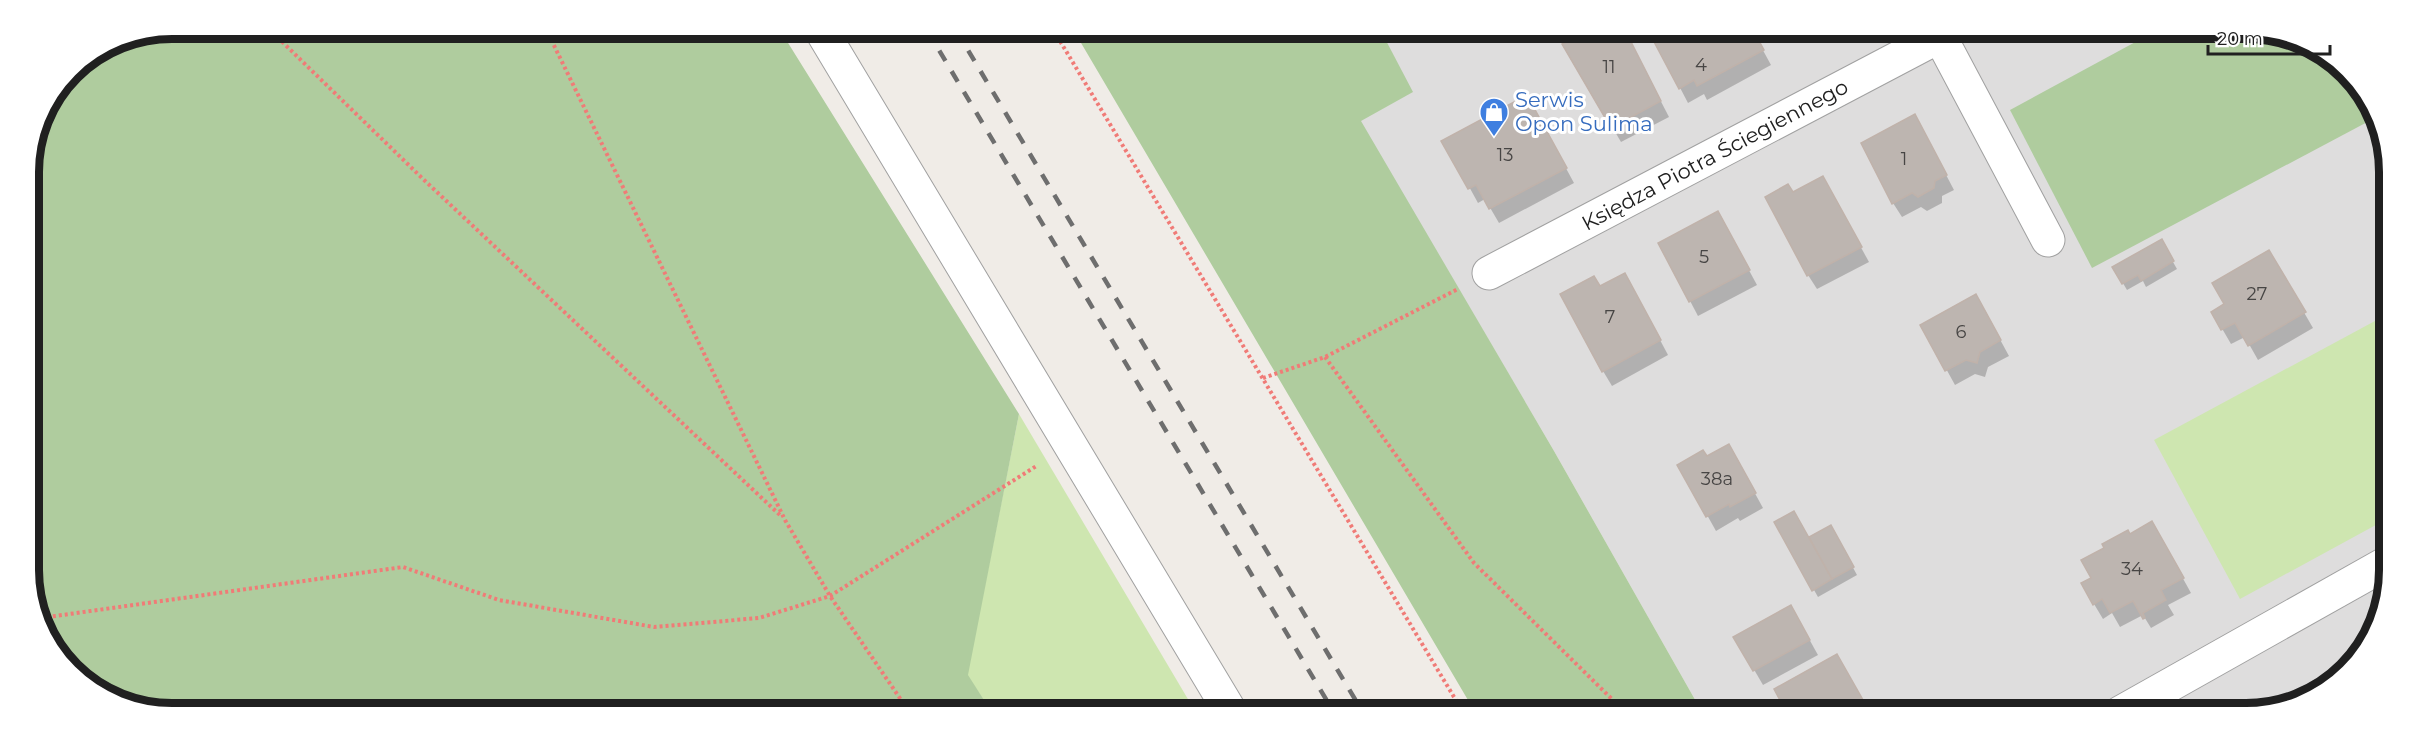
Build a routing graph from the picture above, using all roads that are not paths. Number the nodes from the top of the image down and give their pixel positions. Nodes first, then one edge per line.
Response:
1 (826, 39) edge
2 (1930, 39) edge
3 (1942, 39) edge
4 (2048, 240) dead end
5 (1489, 273) road end
6 (2379, 568) edge
7 (2168, 701) edge
8 (1225, 703) edge

1 - 8 street
2 - 5 street, Księdza Piotra Ściegiennego
3 - 4 street
6 - 7 street

